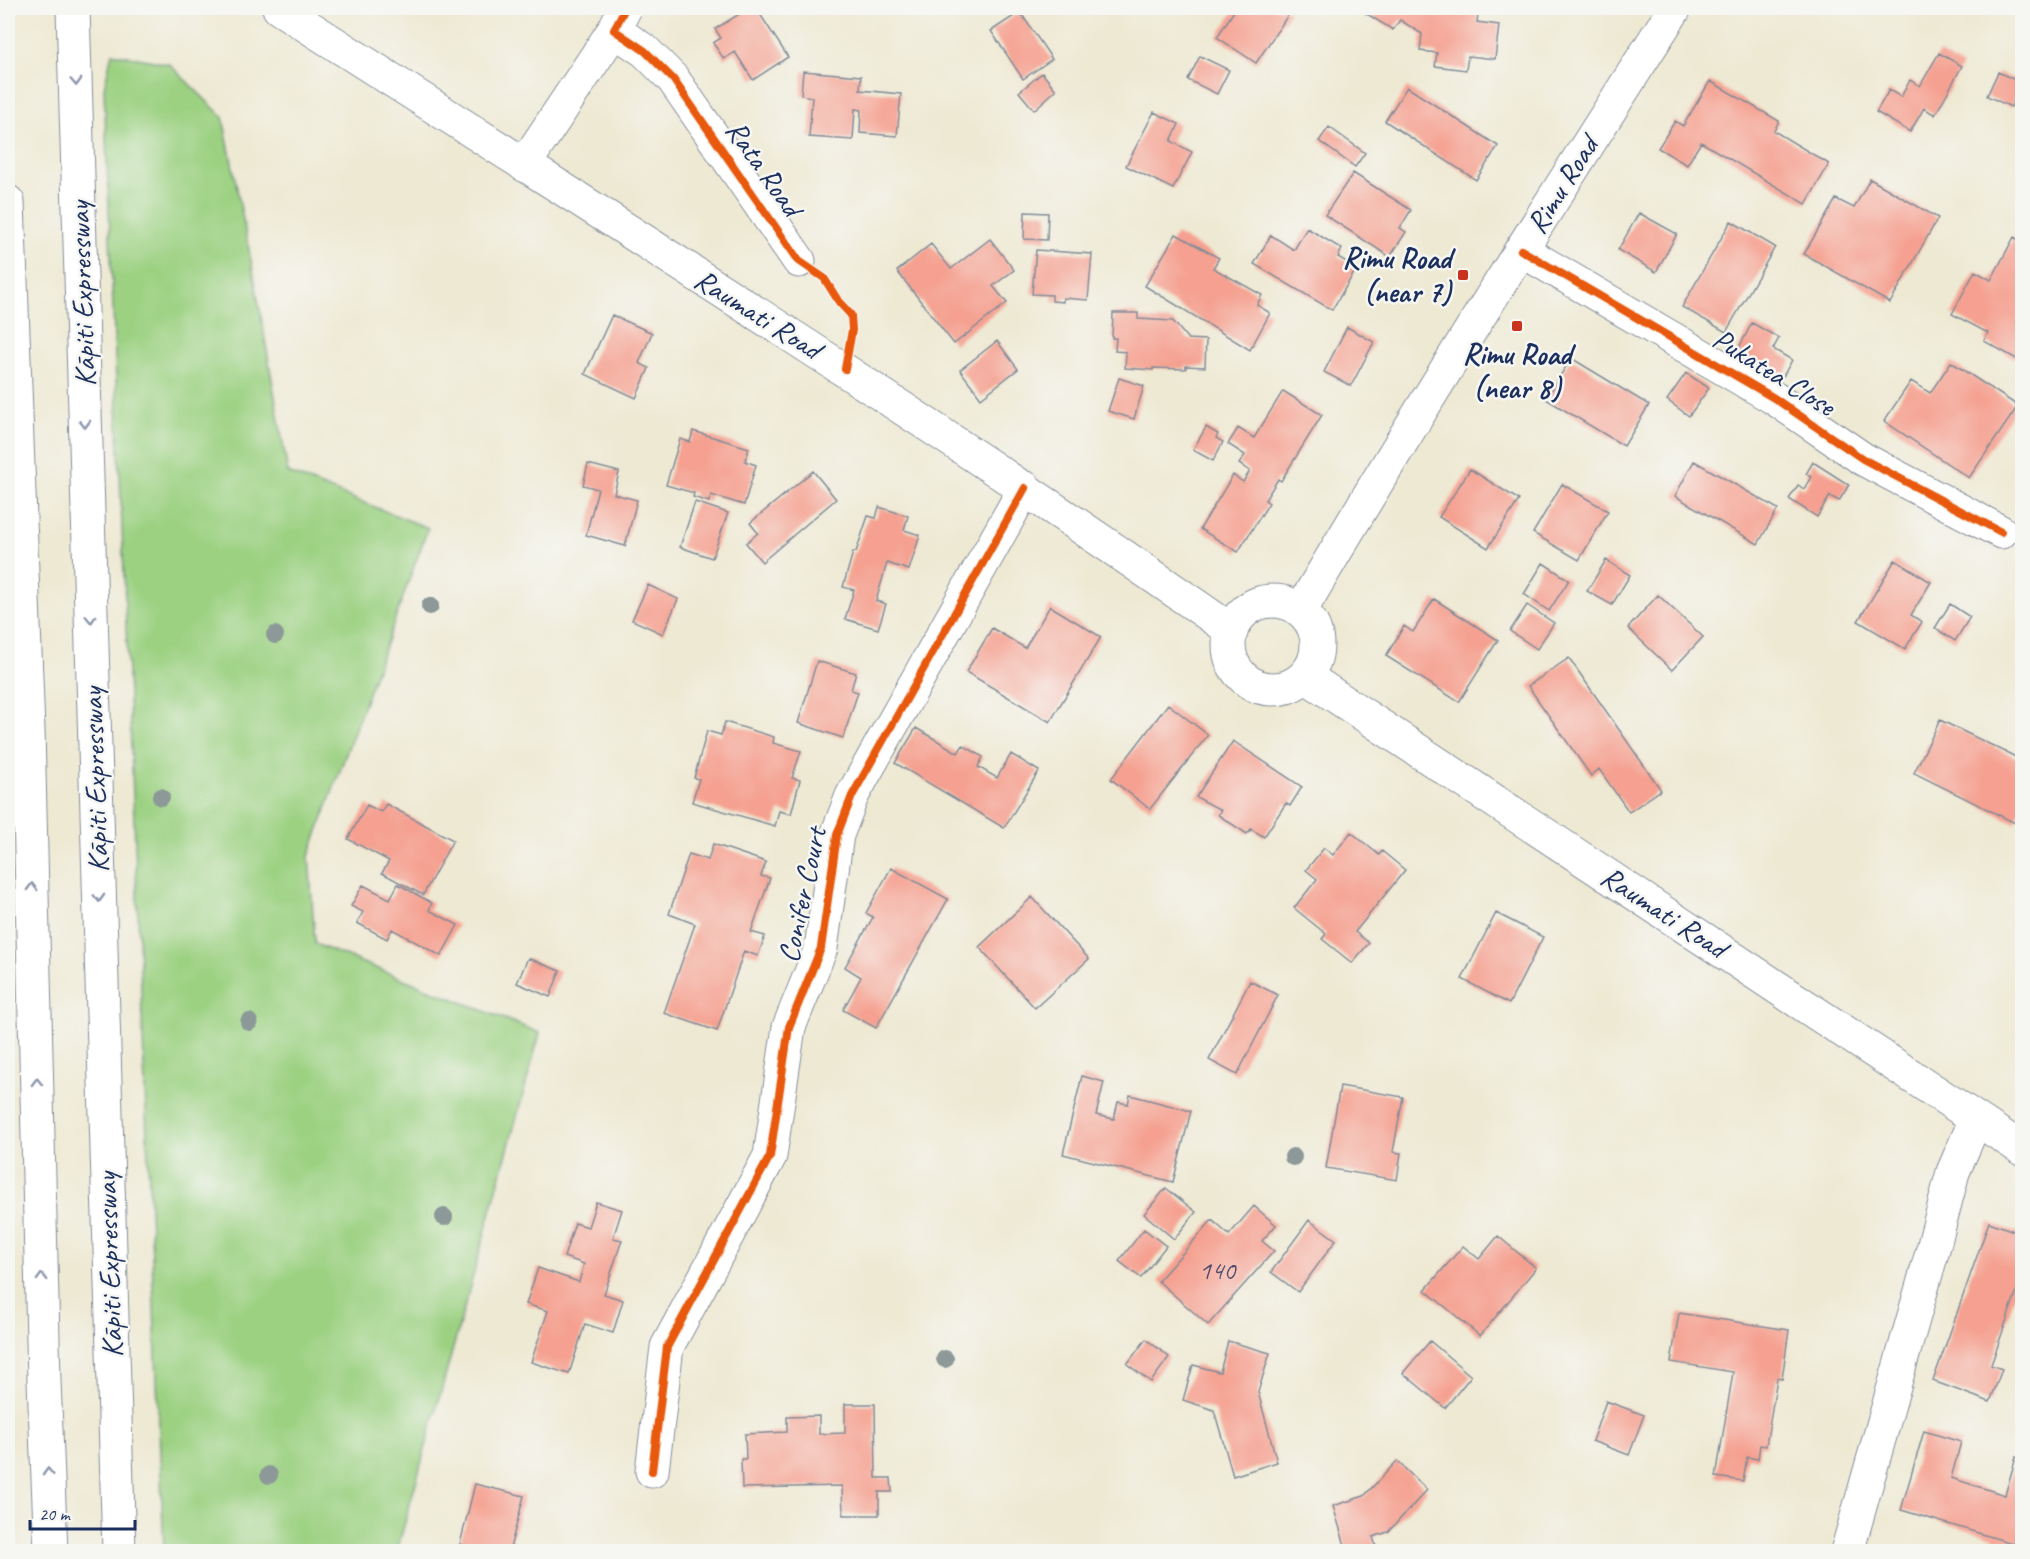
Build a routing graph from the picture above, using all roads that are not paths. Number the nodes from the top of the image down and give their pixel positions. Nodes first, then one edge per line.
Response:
1 (279, 8) edge
2 (1675, 8) edge
3 (74, 16) edge
4 (619, 19) edge
5 (524, 165) junction
6 (8, 202) edge
7 (1521, 250) junction
8 (799, 261) dead end
9 (1025, 488) junction
10 (2001, 532) dead end
11 (1302, 610) junction
12 (1231, 630) junction
13 (1305, 676) junction
14 (1976, 1119) junction
15 (2022, 1149) edge
16 (652, 1471) dead end
17 (51, 1551) edge
18 (119, 1551) edge
19 (1847, 1551) edge

1 - 5 main road, Raumati Road
2 - 7 main road, Rimu Road
3 -> 18 main road, Kāpiti Expressway
4 - 5 main road, Rata Road
4 - 8 main road, Rata Road
5 - 9 main road, Raumati Road
17 -> 6 main road
7 - 10 main road, Pukatea Close
7 - 11 main road, Rimu Road
9 - 12 main road, Raumati Road
9 - 16 main road, Conifer Court
11 - 12 main road
11 - 13 main road
12 - 13 main road
13 - 14 main road, Raumati Road
14 - 15 main road, Raumati Road
14 - 19 main road

